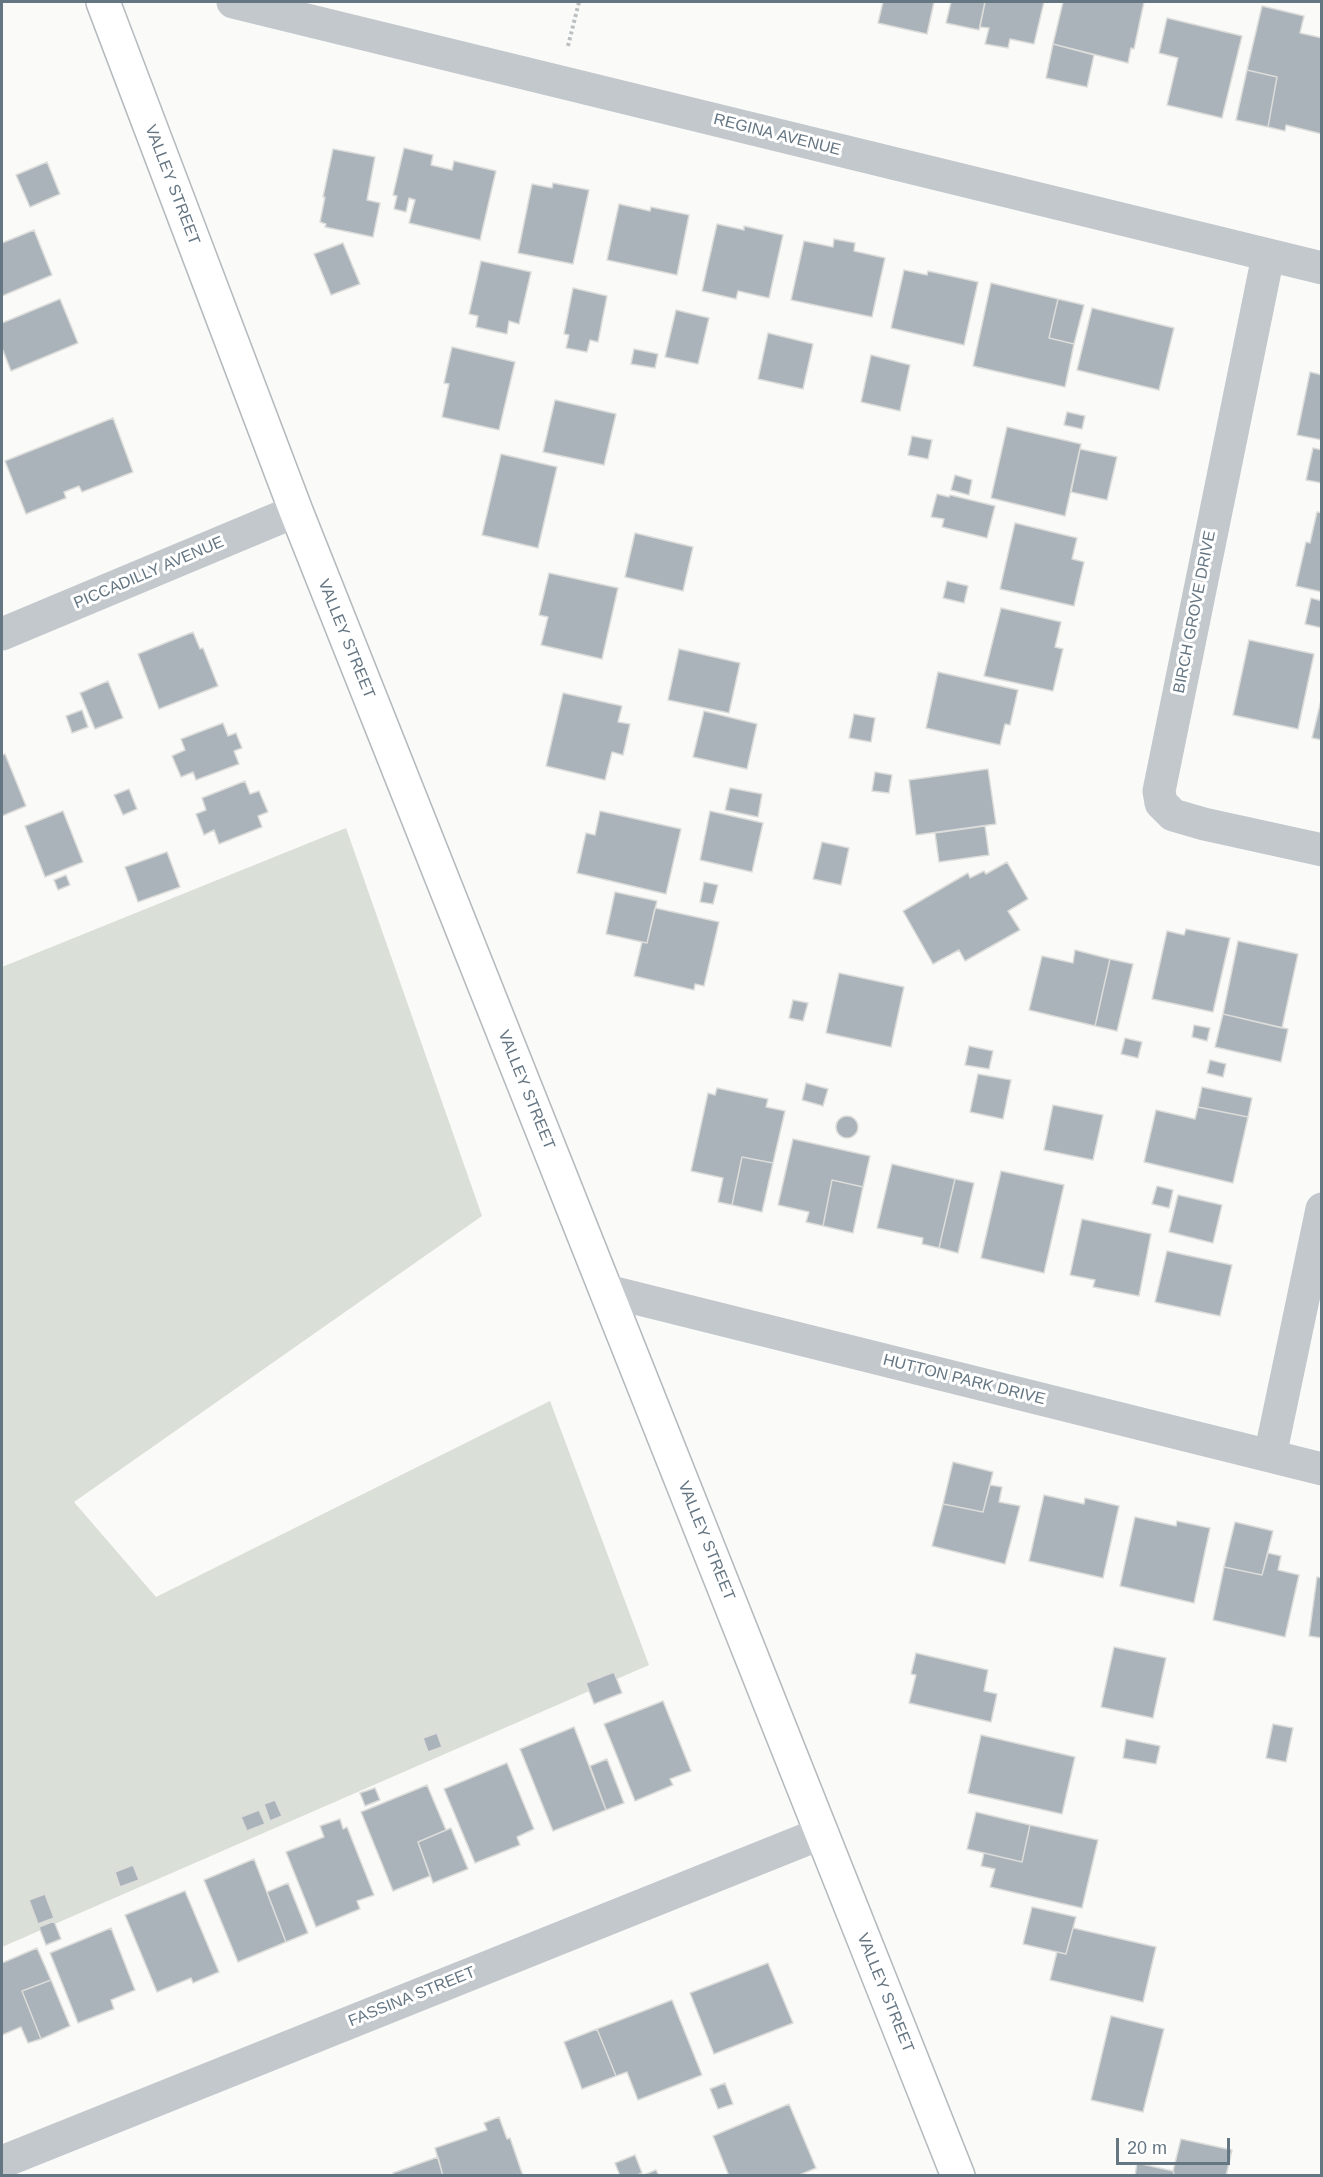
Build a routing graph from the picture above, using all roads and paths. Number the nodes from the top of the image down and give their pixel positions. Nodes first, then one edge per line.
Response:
1 (103, 2) edge
2 (233, 2) edge
3 (579, 2) edge
4 (559, 82) junction
5 (1268, 256) junction
6 (1322, 268) edge
7 (296, 512) junction
8 (2, 634) edge
9 (1322, 850) edge
10 (1322, 1209) edge
11 (607, 1291) junction
12 (1270, 1456) junction
13 (1322, 1469) edge
14 (822, 1833) junction
15 (2, 2162) edge
16 (958, 2175) edge

1 - 7 main road, VALLEY STREET
2 - 4 street, REGINA AVENUE
3 - 4 path
4 - 5 street, REGINA AVENUE
5 - 6 street, REGINA AVENUE
5 - 9 street, BIRCH GROVE DRIVE
7 - 8 street, PICCADILLY AVENUE
7 - 11 main road, VALLEY STREET
10 - 12 street
11 - 12 street, HUTTON PARK DRIVE
11 - 14 main road, VALLEY STREET
12 - 13 street, HUTTON PARK DRIVE
14 - 15 street, FASSINA STREET
14 - 16 main road, VALLEY STREET

